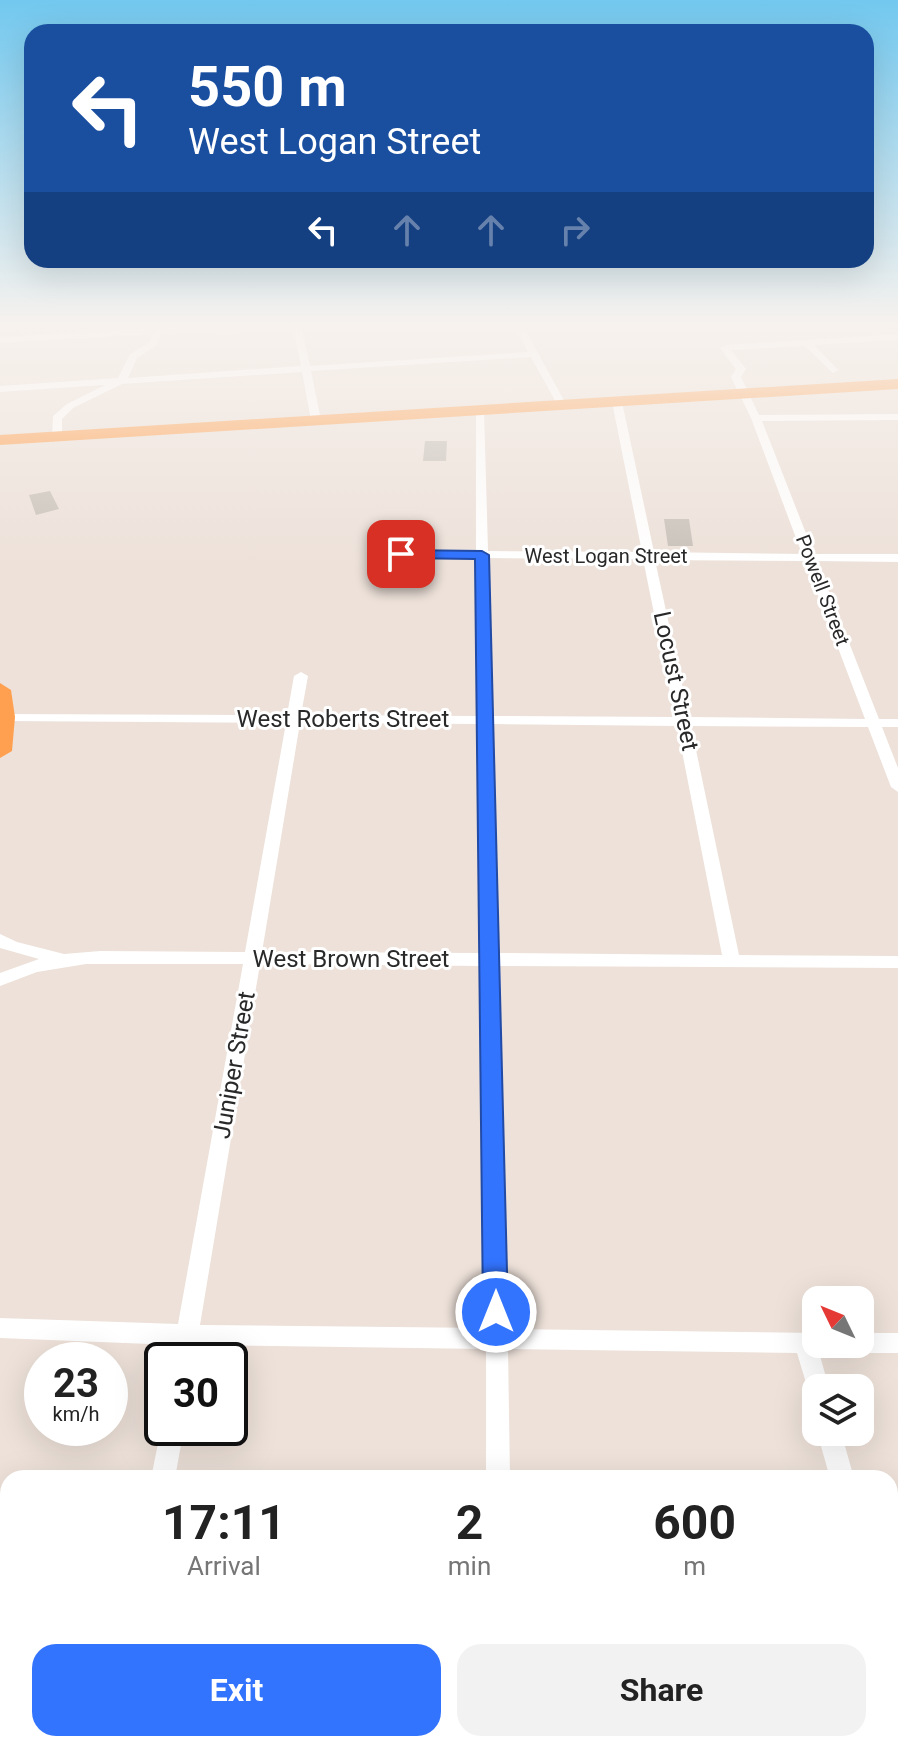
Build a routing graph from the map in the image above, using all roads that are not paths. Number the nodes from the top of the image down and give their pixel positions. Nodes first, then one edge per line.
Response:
1 (68, 408) edge
2 (313, 408) edge
3 (510, 408) edge
4 (618, 408) edge
5 (752, 408) edge
6 (479, 410) junction
7 (898, 417) edge
8 (756, 418) junction
9 (316, 420) junction
10 (57, 436) junction
11 (0, 440) edge
12 (401, 554) dead end
13 (482, 555) junction
14 (648, 556) junction
15 (811, 558) junction
16 (898, 558) edge
17 (301, 676) dead end
18 (0, 690) edge
19 (4, 717) junction
20 (486, 719) junction
21 (293, 720) junction
22 (684, 722) junction
23 (873, 722) junction
24 (898, 723) edge
25 (0, 751) edge
26 (898, 787) edge
27 (0, 940) edge
28 (62, 958) junction
29 (252, 958) junction
30 (490, 959) junction
31 (732, 961) junction
32 (898, 962) edge
33 (0, 980) edge
34 (0, 1328) edge
35 (187, 1335) junction
36 (496, 1339) junction
37 (186, 1342) edge
38 (874, 1343) edge
39 (898, 1343) edge
40 (802, 1344) edge
41 (169, 1446) edge
42 (833, 1446) edge
43 (164, 1470) edge
44 (498, 1470) edge
45 (840, 1470) edge

1 - 10 street
2 - 9 street
3 - 6 highway
4 - 14 street, Locust Street
5 - 8 street, Powell Street
6 - 9 highway
6 - 13 street
7 - 8 street
8 - 15 street, Powell Street
9 - 10 highway
10 - 11 highway
12 - 13 street, West Logan Street
13 - 14 street, West Logan Street
13 - 20 street
14 - 15 street, West Logan Street
14 - 22 street, Locust Street
15 - 16 street, West Logan Street
15 - 23 street, Powell Street
17 - 21 street, Juniper Street
18 - 19 highway
19 - 21 street, West Roberts Street
19 - 25 highway
20 - 21 street, West Roberts Street
20 - 22 street, West Roberts Street
20 - 30 street
21 - 29 street, Juniper Street
22 - 23 street, West Roberts Street
22 - 31 street, Locust Street
23 - 24 street, West Roberts Street
23 - 26 street, Powell Street
27 - 28 street
28 - 29 street, West Brown Street
28 - 33 street, West Brown Street
29 - 30 street, West Brown Street
29 - 35 street, Juniper Street
30 - 31 street, West Brown Street
30 - 36 street
31 - 32 street, West Brown Street
34 - 35 street
35 - 36 street
35 - 37 street, Juniper Street
36 - 40 street
36 - 44 street
38 - 39 street
41 - 43 street
42 - 45 street

